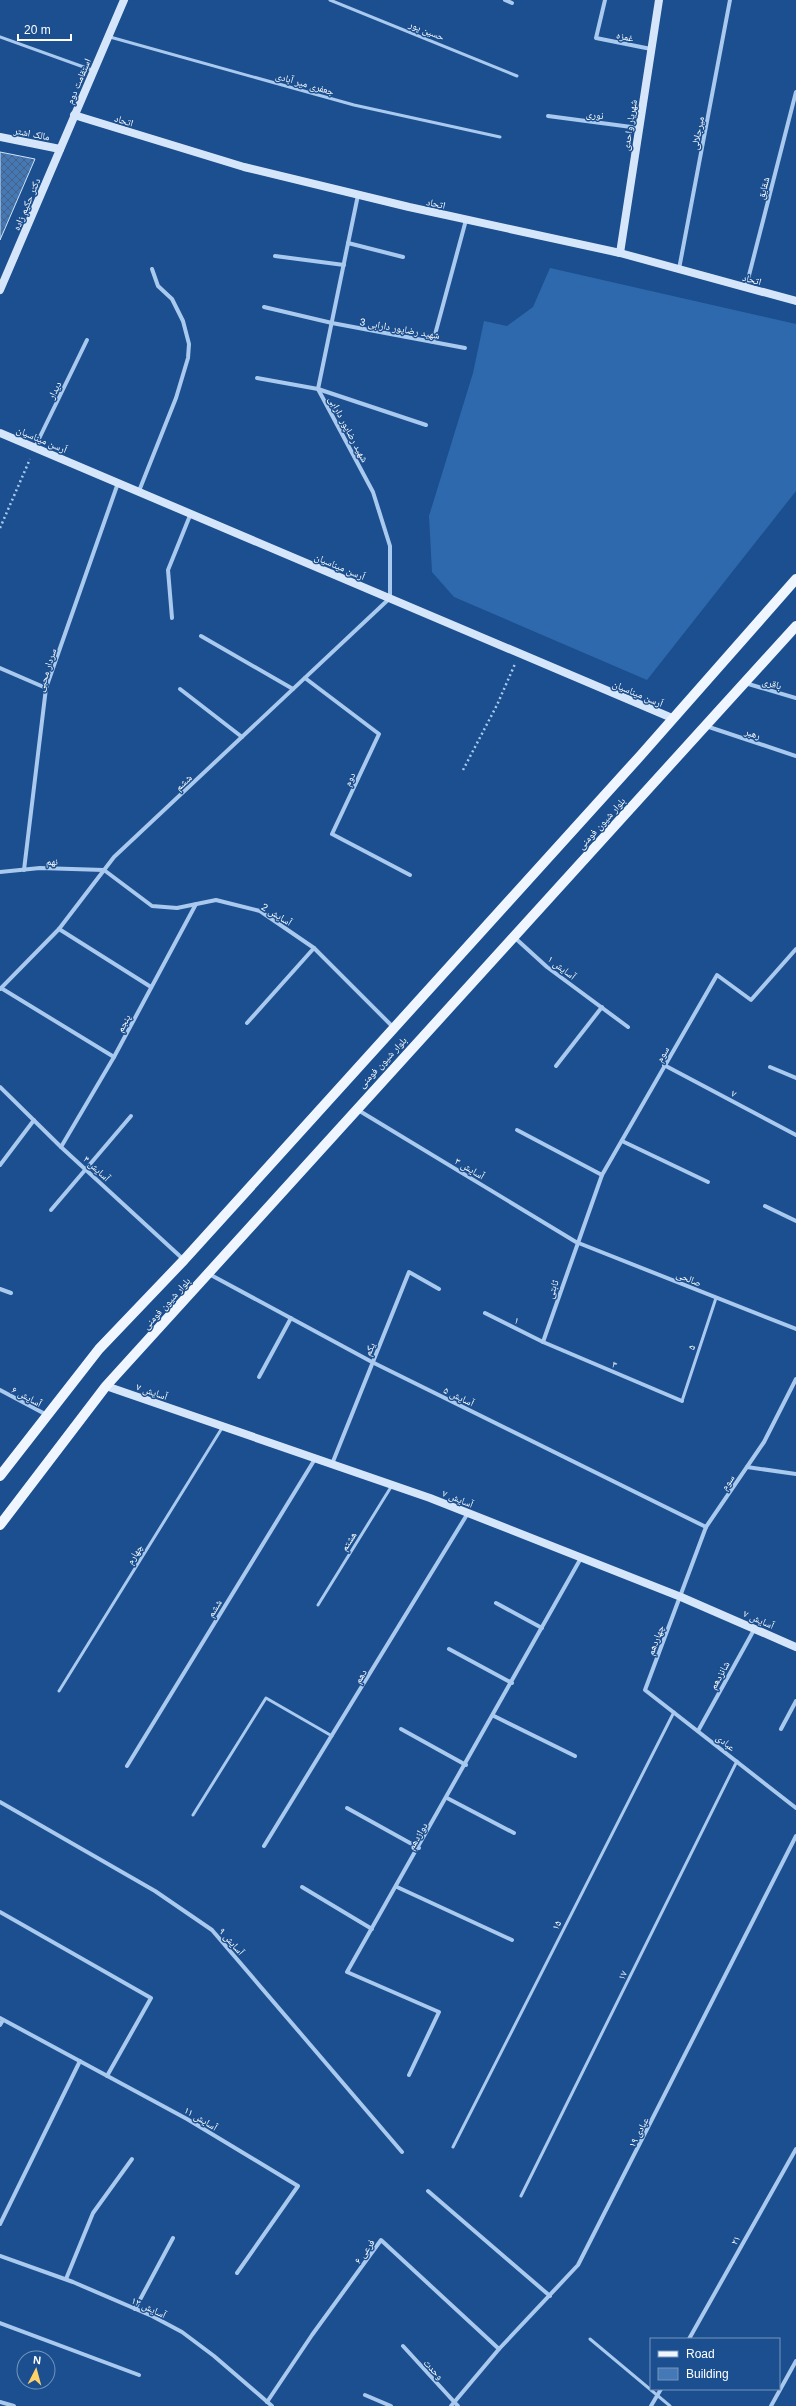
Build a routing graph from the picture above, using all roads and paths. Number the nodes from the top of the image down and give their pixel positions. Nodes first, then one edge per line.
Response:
1 (124, 0) edge
2 (330, 0) edge
3 (505, 0) edge
4 (605, 0) edge
5 (658, 0) edge
6 (730, 0) edge
7 (512, 3) dead end
8 (108, 36) junction
9 (0, 37) edge
10 (650, 49) junction
11 (94, 70) junction
12 (517, 76) dead end
13 (796, 92) edge
14 (74, 115) junction
15 (548, 116) dead end
16 (639, 128) junction
17 (0, 136) edge
18 (500, 137) dead end
19 (60, 149) junction
20 (358, 195) junction
21 (466, 220) junction
22 (348, 243) junction
23 (620, 253) junction
24 (275, 256) dead end
25 (403, 257) dead end
26 (344, 265) junction
27 (152, 269) dead end
28 (679, 269) junction
29 (746, 287) junction
30 (0, 290) edge
31 (796, 301) edge
32 (264, 307) dead end
33 (332, 323) junction
34 (87, 340) dead end
35 (433, 342) junction
36 (465, 348) dead end
37 (257, 378) dead end
38 (318, 389) junction
39 (426, 425) dead end
40 (0, 432) edge
41 (35, 447) junction
42 (118, 482) junction
43 (139, 491) junction
44 (191, 513) junction
45 (0, 528) edge
46 (796, 579) edge
47 (390, 598) junction
48 (172, 618) dead end
49 (796, 626) edge
50 (201, 636) dead end
51 (520, 655) junction
52 (0, 668) edge
53 (305, 678) junction
54 (744, 683) junction
55 (46, 688) junction
56 (180, 689) dead end
57 (293, 689) junction
58 (796, 698) edge
59 (672, 718) junction
60 (706, 726) junction
61 (242, 737) junction
62 (796, 756) edge
63 (463, 770) dead end
64 (24, 870) junction
65 (104, 870) junction
66 (0, 872) edge
67 (410, 875) dead end
68 (196, 904) junction
69 (59, 929) junction
70 (514, 937) junction
71 (314, 948) junction
72 (796, 949) edge
73 (151, 987) junction
74 (0, 989) edge
75 (602, 1007) junction
76 (247, 1023) dead end
77 (393, 1027) junction
78 (628, 1027) dead end
79 (114, 1057) junction
80 (664, 1065) junction
81 (556, 1066) dead end
82 (770, 1067) dead end
83 (796, 1078) edge
84 (0, 1087) edge
85 (356, 1109) junction
86 (131, 1116) dead end
87 (34, 1120) junction
88 (517, 1130) dead end
89 (796, 1135) edge
90 (622, 1141) junction
91 (61, 1147) junction
92 (0, 1165) edge
93 (86, 1169) junction
94 (602, 1175) junction
95 (708, 1182) dead end
96 (764, 1206) dead end
97 (51, 1210) dead end
98 (796, 1220) edge
99 (576, 1242) junction
100 (184, 1260) junction
101 (208, 1274) junction
102 (0, 1289) edge
103 (439, 1289) dead end
104 (10, 1293) dead end
105 (716, 1298) junction
106 (485, 1313) dead end
107 (291, 1318) junction
108 (796, 1329) edge
109 (543, 1342) junction
110 (372, 1362) junction
111 (259, 1377) dead end
112 (796, 1379) edge
113 (106, 1386) junction
114 (0, 1390) edge
115 (682, 1401) joint
116 (48, 1415) junction
117 (223, 1426) junction
118 (316, 1458) junction
119 (332, 1464) junction
120 (747, 1467) junction
121 (796, 1474) edge
122 (0, 1476) edge
123 (392, 1485) junction
124 (468, 1513) junction
125 (1, 1523) edge
126 (706, 1527) junction
127 (582, 1558) junction
128 (681, 1597) junction
129 (496, 1603) dead end
130 (318, 1605) dead end
131 (755, 1627) junction
132 (542, 1628) junction
133 (796, 1647) edge
134 (449, 1649) dead end
135 (512, 1683) junction
136 (59, 1690) dead end
137 (645, 1690) joint
138 (796, 1701) edge
139 (674, 1712) junction
140 (494, 1716) junction
141 (401, 1729) dead end
142 (780, 1729) dead end
143 (698, 1731) junction
144 (332, 1736) junction
145 (575, 1756) dead end
146 (737, 1761) junction
147 (466, 1765) junction
148 (127, 1766) dead end
149 (447, 1798) junction
150 (0, 1802) edge
151 (347, 1808) dead end
152 (796, 1808) edge
153 (193, 1815) dead end
154 (514, 1833) dead end
155 (796, 1836) edge
156 (264, 1846) dead end
157 (419, 1848) junction
158 (302, 1887) dead end
159 (397, 1887) junction
160 (0, 1912) edge
161 (372, 1929) junction
162 (512, 1940) dead end
163 (1, 2019) edge
164 (0, 2026) edge
165 (80, 2061) junction
166 (409, 2075) dead end
167 (107, 2076) junction
168 (453, 2147) dead end
169 (796, 2149) edge
170 (402, 2152) dead end
171 (132, 2158) dead end
172 (428, 2191) dead end
173 (521, 2196) dead end
174 (0, 2224) edge
175 (173, 2238) dead end
176 (0, 2256) edge
177 (237, 2273) dead end
178 (66, 2279) junction
179 (550, 2296) junction
180 (135, 2309) junction
181 (0, 2323) edge
182 (690, 2338) edge
183 (590, 2339) dead end
184 (403, 2346) dead end
185 (499, 2349) junction
186 (796, 2361) edge
187 (139, 2375) dead end
188 (650, 2388) edge
189 (653, 2390) edge
190 (660, 2390) edge
191 (780, 2390) edge
192 (780, 2390) edge
193 (658, 2394) junction
194 (365, 2396) dead end
195 (0, 2402) edge
196 (268, 2402) junction
197 (452, 2404) edge
198 (14, 2406) edge
199 (272, 2406) edge
200 (391, 2406) edge
201 (458, 2406) edge
202 (651, 2406) edge
203 (670, 2406) edge
204 (771, 2406) edge

1 - 8 street, استقامت دوم
2 - 12 lane, حسین پور
3 - 7 street
4 - 10 street, غمزه
5 - 10 street, شهریار واحدی
6 - 28 street, میرجلالی
8 - 11 street, استقامت دوم
8 - 18 lane, جعفری میر آبادی
9 - 11 lane
10 - 16 street, شهریار واحدی
11 - 14 street, استقامت دوم
13 - 29 street, شقایق
14 - 19 street, استقامت دوم
14 - 20 street, اتحاد
15 - 16 street, نوری
16 - 23 street, شهریار واحدی
17 - 19 street, مالک اشتر
19 - 30 street, دکتر حکیم زاده
20 - 21 street, اتحاد
20 - 22 street, شهید رضاپور دارابی
21 - 23 street, اتحاد
21 - 35 street
22 - 25 street
22 - 26 street, شهید رضاپور دارابی
23 - 28 street, اتحاد
24 - 26 street
26 - 33 street, شهید رضاپور دارابی
27 - 43 street
28 - 29 street, اتحاد
29 - 31 street, اتحاد
32 - 33 street, شهید رضاپور دارابی 3
33 - 35 street, شهید رضاپور دارابی 3
33 - 38 street, شهید رضاپور دارابی
34 - 41 street, دیدار
35 - 36 street, شهید رضاپور دارابی 3
37 - 38 street
38 - 39 street
38 - 47 street, شهید رضاپور دارابی
40 - 41 street, آرسن میناسیان
41 - 42 street, آرسن میناسیان
41 - 45 path
42 - 43 street, آرسن میناسیان
42 - 55 street, سردار محبی
43 - 44 street, آرسن میناسیان
44 - 47 street, آرسن میناسیان
44 - 48 street
46 - 59 main road, بلوار شیون فومنی
47 - 51 street, آرسن میناسیان
47 - 53 street, ششم
49 - 54 main road, بلوار شیون فومنی
50 - 57 street
51 - 59 street, آرسن میناسیان
51 - 63 path
52 - 55 street
53 - 57 street, ششم
53 - 67 street, دوم
54 - 58 street, باقری
54 - 60 main road, بلوار شیون فومنی
55 - 64 street, سردار محبی
56 - 61 street
57 - 61 street, ششم
59 - 77 main road, بلوار شیون فومنی
60 - 62 street, رهبر
60 - 70 main road, بلوار شیون فومنی
61 - 65 street, ششم
64 - 65 street, نهم
64 - 66 street, نهم
65 - 68 street, آسایش 2
65 - 69 street, ششم
68 - 71 street, آسایش 2
68 - 73 street, پنجم
69 - 73 street
69 - 74 street, ششم
70 - 75 street, آسایش ۱
70 - 85 main road, بلوار شیون فومنی
71 - 76 street
71 - 77 street, آسایش 2
72 - 80 street, سوم
73 - 79 street, پنجم
74 - 79 street
75 - 78 street, آسایش ۱
75 - 81 street
77 - 100 main road, بلوار شیون فومنی
79 - 91 street, پنجم
80 - 89 street, ۷
80 - 90 street, سوم
82 - 83 street
84 - 87 street, آسایش ۴
85 - 99 street, آسایش ۳
85 - 101 main road, بلوار شیون فومنی
86 - 93 street
87 - 91 street, آسایش ۴
87 - 92 street
88 - 94 street
90 - 94 street, سوم
90 - 95 street
91 - 93 street, آسایش ۴
93 - 97 street
93 - 100 street, آسایش ۴
94 - 99 street, سوم
96 - 98 street
99 - 105 street, صالحی
99 - 109 street, ثابتی
100 - 116 main road, بلوار شیون فومنی
101 - 107 street, آسایش ۵
101 - 113 main road, بلوار شیون فومنی
102 - 104 street
103 - 110 street, یکم
105 - 108 street, صالحی
105 - 115 lane, ۵
106 - 109 street, ۱
107 - 110 street, آسایش ۵
107 - 111 street
109 - 115 street, ۳
110 - 119 street, یکم
110 - 126 street, آسایش ۵
112 - 120 street, سوم
113 - 117 street, آسایش ۷
113 - 125 main road, بلوار شیون فومنی
114 - 116 street, آسایش ۶
116 - 122 main road, بلوار شیون فومنی
117 - 118 street, آسایش ۷
117 - 136 lane, چهارم
118 - 119 street, آسایش ۷
118 - 148 street, ششم
119 - 123 street, آسایش ۷
120 - 121 street
120 - 126 street, سوم
123 - 124 street, آسایش ۷
123 - 130 lane, هشتم
124 - 127 street, آسایش ۷
124 - 144 street, دهم
126 - 128 street, سوم
127 - 128 street, آسایش ۷
127 - 132 street, دوازدهم
128 - 131 street, آسایش ۷
128 - 137 street, چهاردهم
129 - 132 street
131 - 133 street, آسایش ۷
131 - 143 street, شانزدهم
132 - 135 street, دوازدهم
134 - 135 street
135 - 140 street, دوازدهم
137 - 139 street, عبادی
138 - 142 street
139 - 143 street, عبادی
139 - 168 lane, ۱۵
140 - 145 street
140 - 147 street, دوازدهم
141 - 147 street
143 - 146 street, عبادی
144 - 153 lane
144 - 156 street, دهم
146 - 152 street, عبادی
146 - 173 lane, ۱۷
147 - 149 street, دوازدهم
149 - 154 street
149 - 157 street, دوازدهم
150 - 170 street, آسایش ۹
151 - 157 street
155 - 179 street, عبادی ۱۹
157 - 159 street, دوازدهم
158 - 161 street
159 - 161 street, دوازدهم
159 - 162 street
160 - 167 street
161 - 166 street, دوازدهم
163 - 164 street
163 - 165 street, آسایش ۱۱
165 - 167 street, آسایش ۱۱
165 - 174 street
167 - 177 street, آسایش ۱۱
169 - 182 street, ۲۱
171 - 178 street
172 - 179 street
175 - 180 street
176 - 178 street, آسایش ۱۳
178 - 180 street, آسایش ۱۳
179 - 185 street, عبادی ۱۹
180 - 196 street, آسایش ۱۳
181 - 187 street
183 - 188 lane
184 - 197 street, وحدت
185 - 196 street, فرعی ۶
185 - 197 street, عبادی ۱۹
186 - 191 street
189 - 193 lane
190 - 193 street
192 - 204 street
193 - 202 street
193 - 203 lane
194 - 200 street
195 - 198 street
196 - 199 street, آسایش ۱۳
197 - 201 street, وحدت

